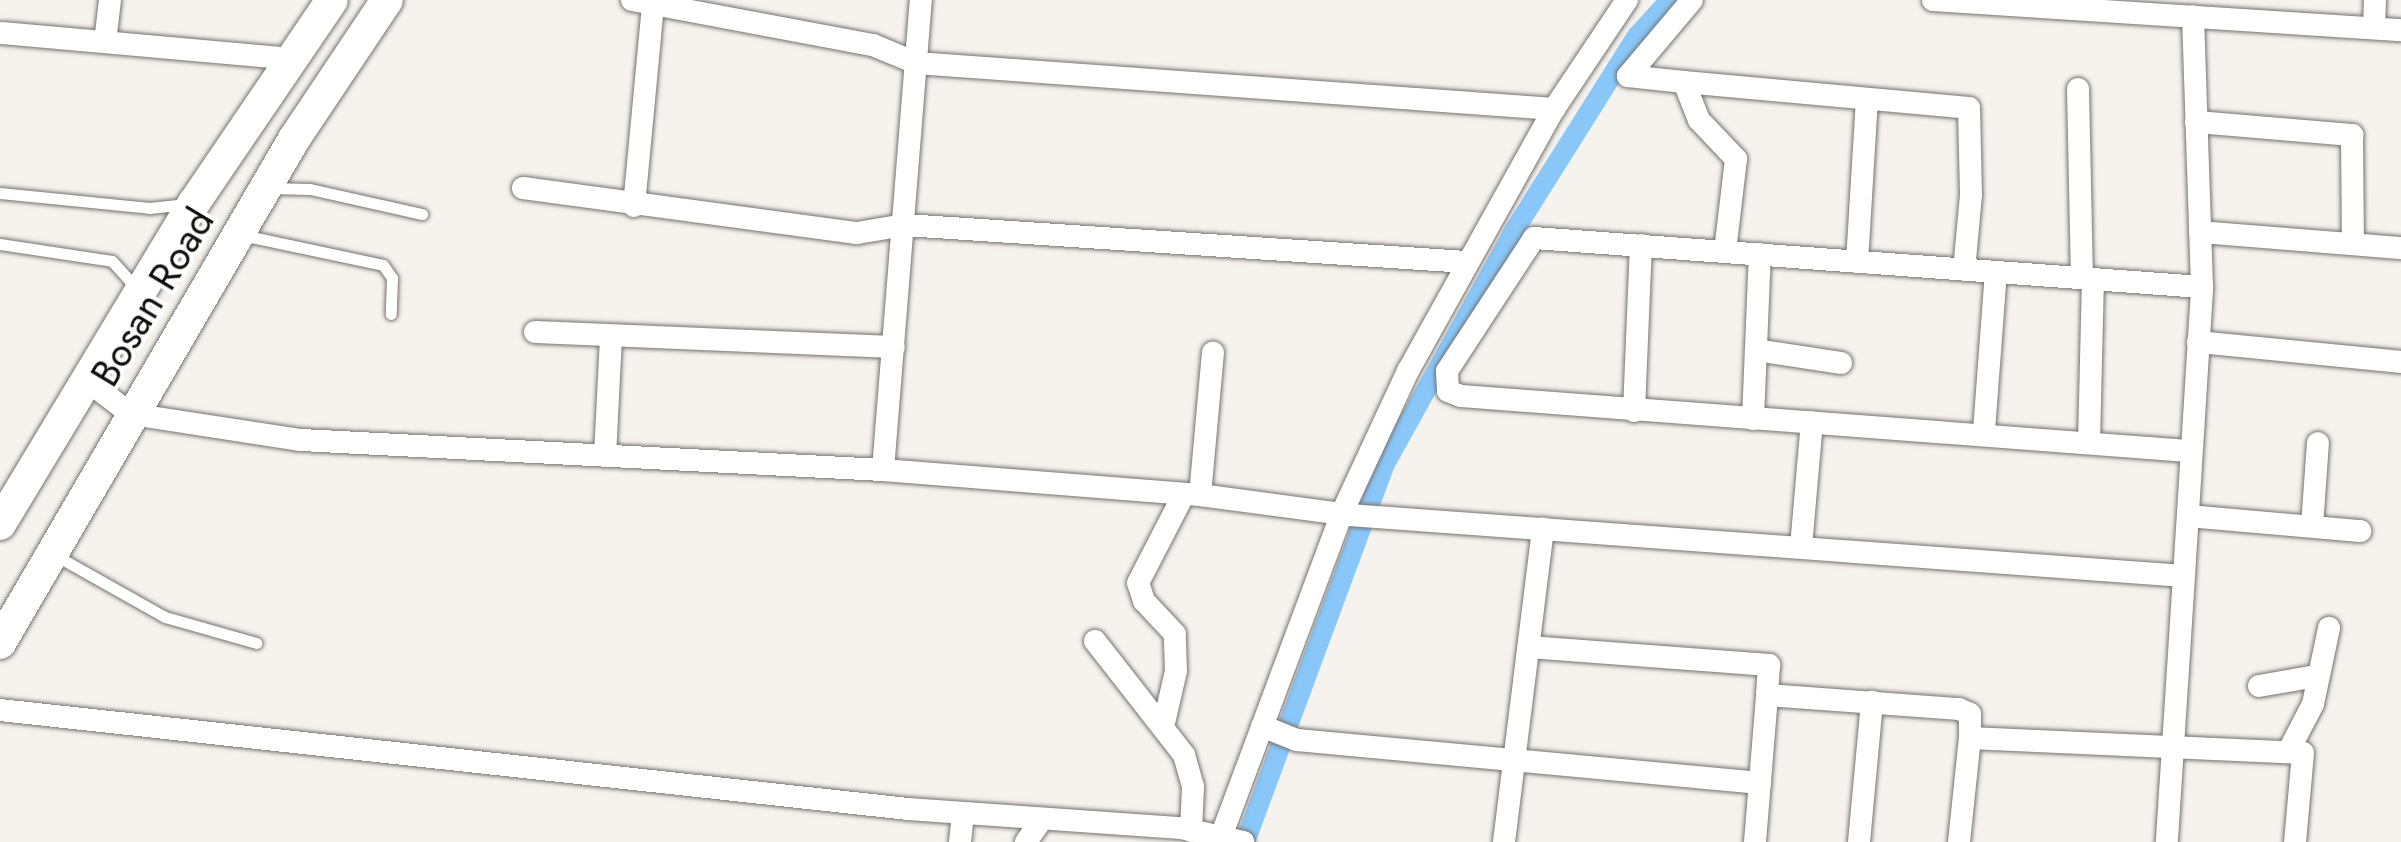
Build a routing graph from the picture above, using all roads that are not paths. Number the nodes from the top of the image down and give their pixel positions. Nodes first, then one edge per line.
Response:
1 (110, 0) edge
2 (332, 0) edge
3 (387, 0) edge
4 (921, 0) edge
5 (1626, 0) edge
6 (1692, 0) edge
7 (1934, 0) edge
8 (2376, 0) edge
9 (643, 2) edge
10 (2166, 7) edge
11 (2193, 16) junction
12 (2374, 28) junction
13 (2401, 30) edge
14 (2, 32) dead end
15 (105, 42) junction
16 (292, 59) junction
17 (916, 63) junction
18 (1684, 82) junction
19 (2078, 90) dead end
20 (1867, 99) junction
21 (1554, 109) junction
22 (2196, 122) junction
23 (265, 188) junction
24 (523, 188) dead end
25 (0, 193) edge
26 (194, 203) junction
27 (634, 206) junction
28 (422, 214) dead end
29 (905, 224) junction
30 (2200, 232) junction
31 (238, 234) junction
32 (0, 244) edge
33 (2353, 244) junction
34 (1641, 246) junction
35 (2401, 248) edge
36 (1726, 251) junction
37 (1760, 254) junction
38 (1467, 262) junction
39 (1856, 262) junction
40 (1964, 270) junction
41 (1996, 272) junction
42 (2088, 278) junction
43 (2202, 287) junction
44 (139, 291) junction
45 (391, 314) dead end
46 (535, 332) dead end
47 (611, 336) junction
48 (2198, 342) junction
49 (894, 347) junction
50 (1756, 350) junction
51 (1213, 353) dead end
52 (2401, 362) edge
53 (1841, 363) dead end
54 (85, 380) junction
55 (1429, 381) junction
56 (1634, 411) junction
57 (132, 414) junction
58 (1753, 419) junction
59 (1812, 422) junction
60 (1984, 431) junction
61 (2090, 442) junction
62 (2318, 443) dead end
63 (2188, 451) junction
64 (605, 456) junction
65 (884, 470) junction
66 (1192, 494) junction
67 (1346, 514) junction
68 (2188, 516) junction
69 (0, 524) edge
70 (2312, 526) junction
71 (1542, 528) junction
72 (2360, 531) dead end
73 (1801, 546) junction
74 (49, 552) junction
75 (2184, 576) junction
76 (2329, 628) dead end
77 (1095, 641) dead end
78 (0, 643) edge
79 (256, 643) dead end
80 (1529, 647) junction
81 (2317, 676) junction
82 (2259, 686) dead end
83 (1766, 695) junction
84 (1872, 702) junction
85 (0, 710) edge
86 (1164, 723) junction
87 (1279, 733) junction
88 (1970, 738) junction
89 (2173, 747) junction
90 (2288, 752) junction
91 (1516, 761) junction
92 (1760, 782) junction
93 (963, 812) junction
94 (1042, 818) junction
95 (1191, 830) junction
96 (1229, 840) edge
97 (960, 842) edge
98 (1026, 842) edge
99 (1504, 842) edge
100 (1756, 842) edge
101 (1860, 842) edge
102 (1959, 842) edge
103 (2167, 842) edge
104 (2296, 842) edge

1 - 15 street
2 - 16 main road, Bosan Road
3 - 23 main road, Bosan Road
4 - 17 street
5 - 21 street
6 - 18 street
7 - 10 street
8 - 12 street
9 - 17 street
9 - 27 street
10 - 11 street
11 - 12 street
11 - 22 street
12 - 13 street
14 - 15 street
15 - 16 street
16 - 26 main road, Bosan Road
17 - 21 street
17 - 29 street
18 - 20 street
18 - 36 street
19 - 42 street
20 - 39 street
20 - 40 street
21 - 38 street
22 - 30 street
22 - 33 street
23 - 28 lane
23 - 31 main road, Bosan Road
24 - 27 street
25 - 26 lane
26 - 44 main road, Bosan Road
27 - 29 street
29 - 38 street
29 - 49 street
30 - 33 street
30 - 43 street
31 - 45 lane
31 - 57 main road, Bosan Road
32 - 44 lane
33 - 35 street
34 - 36 street
34 - 55 street
34 - 56 street
36 - 37 street
37 - 39 street
37 - 50 street
38 - 55 street
39 - 40 street
40 - 41 street
41 - 42 street
41 - 60 street
42 - 43 street
42 - 61 street
43 - 48 street
44 - 54 main road, Bosan Road
46 - 47 street
47 - 49 street
47 - 64 street
48 - 52 street
48 - 63 street
49 - 65 street
50 - 53 street
50 - 58 street
51 - 66 street
54 - 57 street
54 - 69 main road, Bosan Road
55 - 56 street
55 - 67 street
56 - 58 street
57 - 64 street
57 - 74 main road, Bosan Road
58 - 59 street
59 - 60 street
59 - 73 street
60 - 61 street
61 - 63 street
62 - 70 street
63 - 68 street
64 - 65 street
65 - 66 street
66 - 67 street
66 - 86 street
67 - 71 street
67 - 87 street
68 - 70 street
68 - 75 street
70 - 72 street
71 - 73 street
71 - 80 street
73 - 75 street
74 - 78 main road, Bosan Road
74 - 79 lane
75 - 89 street
76 - 81 street
77 - 86 street
80 - 83 street
80 - 91 street
81 - 82 street
81 - 90 street
83 - 84 street
83 - 92 street
84 - 88 street
84 - 101 street
85 - 93 street
86 - 95 street
87 - 91 street
87 - 96 street
88 - 89 street
88 - 102 street
89 - 90 street
89 - 103 street
90 - 104 street
91 - 92 street
91 - 99 street
92 - 100 street
93 - 94 street
93 - 97 street
94 - 95 street
94 - 98 street
95 - 96 street

